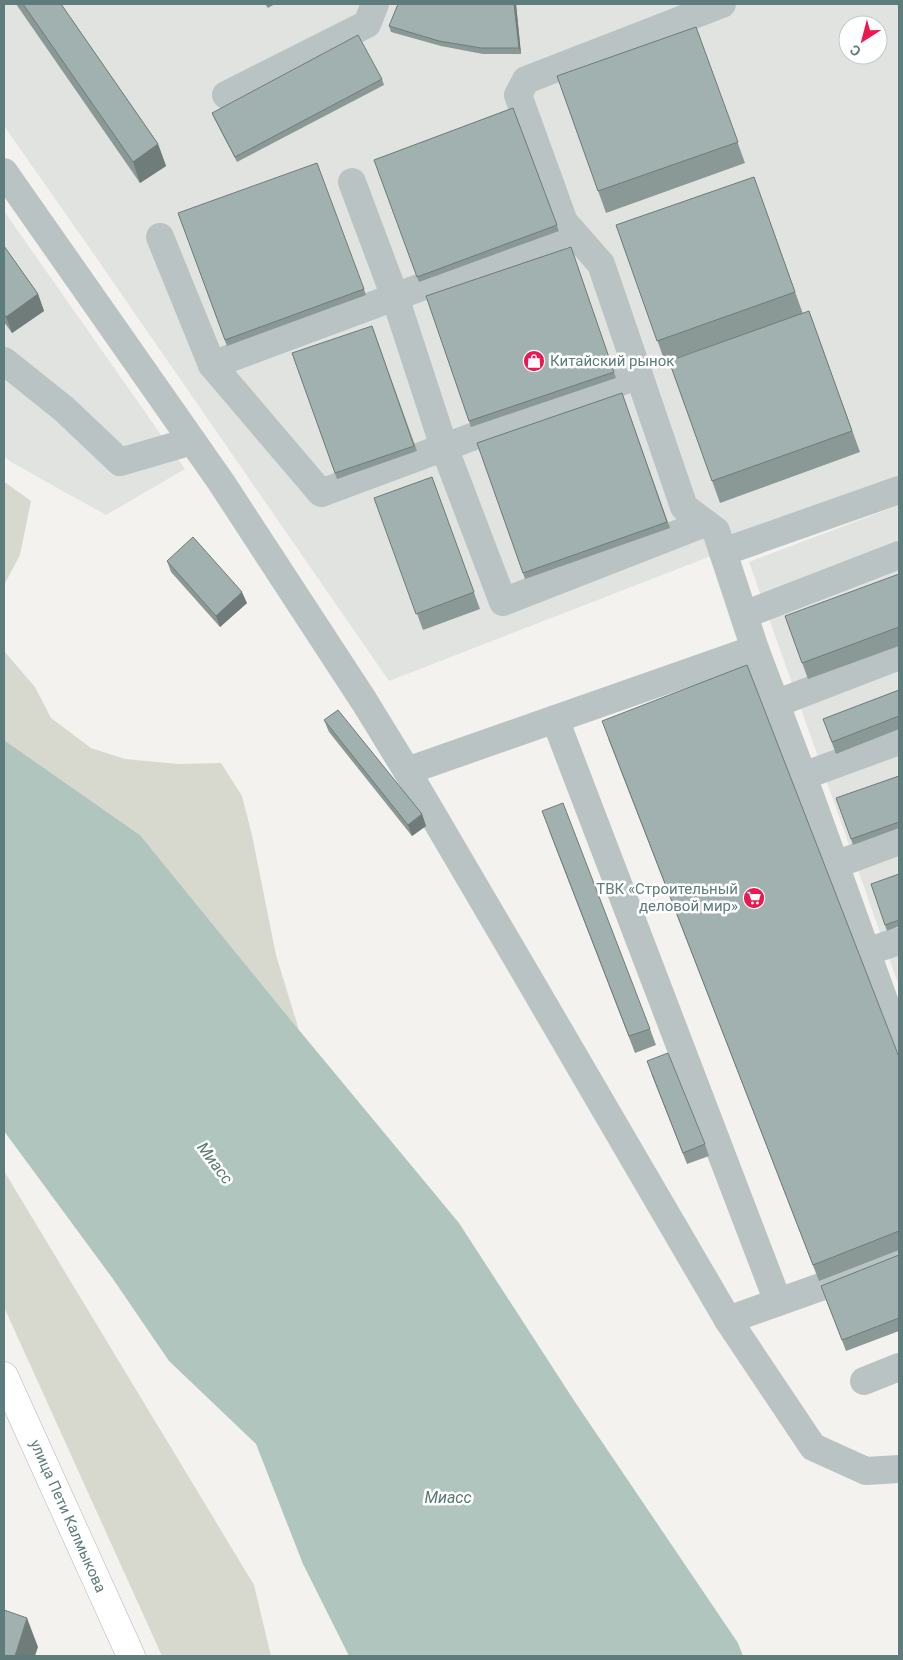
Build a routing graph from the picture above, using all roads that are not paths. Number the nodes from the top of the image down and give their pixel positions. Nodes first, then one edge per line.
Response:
1 (375, 4) edge
2 (722, 4) edge
3 (226, 95) dead end
4 (4, 172) edge
5 (352, 182) dead end
6 (572, 231) junction
7 (160, 237) dead end
8 (394, 297) junction
9 (4, 361) edge
10 (212, 365) junction
11 (639, 375) junction
12 (192, 442) junction
13 (444, 447) junction
14 (899, 490) edge
15 (706, 523) junction
16 (723, 552) junction
17 (899, 555) edge
18 (744, 615) junction
19 (755, 649) junction
20 (899, 656) edge
21 (776, 704) junction
22 (555, 719) junction
23 (899, 741) edge
24 (407, 771) junction
25 (803, 776) junction
26 (899, 841) edge
27 (835, 865) junction
28 (899, 941) edge
29 (866, 952) junction
30 (899, 1039) edge
31 (899, 1259) edge
32 (778, 1302) junction
33 (728, 1320) junction
34 (899, 1367) edge
35 (4, 1376) edge
36 (864, 1381) dead end
37 (899, 1469) edge
38 (131, 1656) edge

1 - 3 lane
2 - 6 lane
4 - 12 lane
5 - 8 lane
6 - 8 lane
6 - 11 lane
7 - 10 lane
8 - 10 lane
8 - 13 lane
9 - 12 lane
10 - 13 lane
11 - 13 lane
11 - 15 lane
12 - 24 lane
13 - 15 lane
14 - 16 lane
15 - 16 lane
16 - 18 lane
17 - 18 lane
18 - 19 lane
19 - 21 lane
19 - 22 lane
20 - 21 lane
21 - 25 lane
22 - 24 lane
22 - 32 lane
23 - 25 lane
24 - 33 lane
25 - 27 lane
26 - 27 lane
27 - 29 lane
28 - 29 lane
29 - 30 lane
31 - 32 lane
32 - 33 lane
33 - 37 lane
34 - 36 lane
35 - 38 main road, улица Пети Калмыкова

